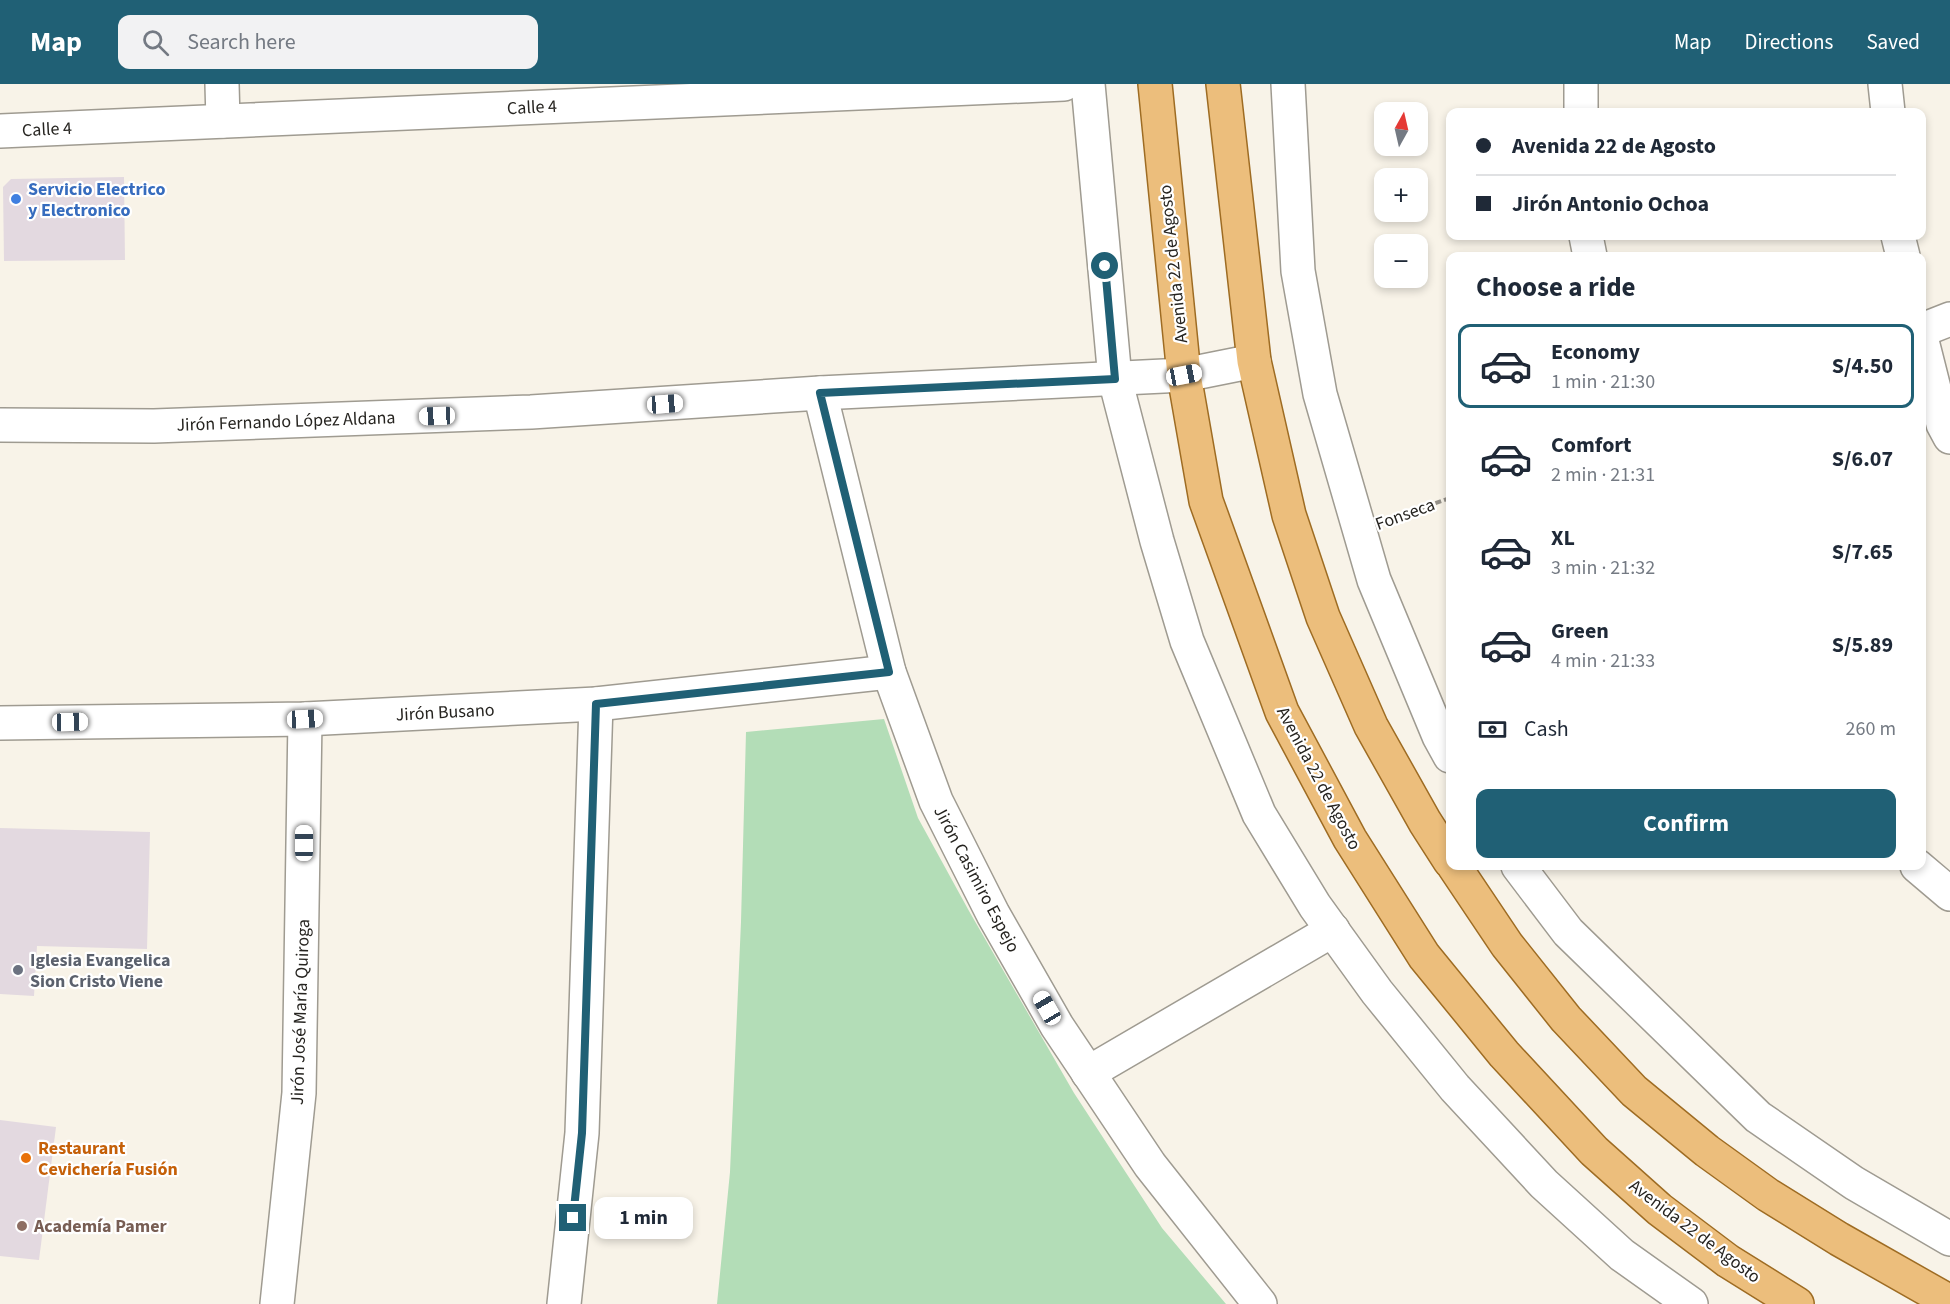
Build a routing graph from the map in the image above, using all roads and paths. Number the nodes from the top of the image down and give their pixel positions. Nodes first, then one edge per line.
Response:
1 (222, 84) edge
2 (1064, 84) edge
3 (1088, 84) edge
4 (1155, 84) edge
5 (1223, 84) edge
6 (1288, 84) edge
7 (1581, 84) edge
8 (1886, 84) edge
9 (1581, 108) edge
10 (1888, 108) edge
11 (223, 121) junction
12 (0, 131) edge
13 (1950, 320) edge
14 (1926, 329) edge
15 (1926, 357) edge
16 (1254, 361) junction
17 (1184, 375) junction
18 (1115, 379) junction
19 (820, 393) junction
20 (0, 425) edge
21 (1950, 437) edge
22 (1446, 499) edge
23 (1359, 531) junction
24 (889, 672) junction
25 (596, 704) junction
26 (305, 719) junction
27 (0, 723) edge
28 (1446, 749) edge
29 (1446, 855) edge
30 (1457, 870) edge
31 (1521, 870) edge
32 (1922, 870) edge
33 (1950, 894) edge
34 (1333, 930) junction
35 (1088, 1073) junction
36 (1950, 1239) edge
37 (1947, 1299) edge
38 (277, 1304) edge
39 (564, 1304) edge
40 (1260, 1304) edge
41 (1691, 1304) edge
42 (1797, 1304) edge

1 - 11 street
2 - 11 street, Calle 4
3 - 18 street
4 - 17 main road, Avenida 22 de Agosto
5 - 16 main road
6 - 23 street
7 - 9 street
8 - 10 street
11 - 12 street, Calle 4
13 - 14 street
15 - 21 street
16 - 17 street, Jirón Fernando López Aldana
16 - 29 main road
17 - 18 street, Jirón Fernando López Aldana
17 - 42 main road, Avenida 22 de Agosto
18 - 19 street, Jirón Fernando López Aldana
18 - 34 street
19 - 20 street, Jirón Fernando López Aldana
19 - 24 street, Jirón Casimiro Espejo
22 - 23 path, Fonseca
23 - 28 street
24 - 25 street, Jirón Busano
24 - 35 street, Jirón Casimiro Espejo
25 - 26 street, Jirón Busano
25 - 39 street
26 - 27 street, Jirón Busano
26 - 38 street, Jirón José María Quiroga
30 - 37 main road
31 - 36 street
32 - 33 street
34 - 35 street
34 - 41 street
35 - 40 street, Jirón Casimiro Espejo

